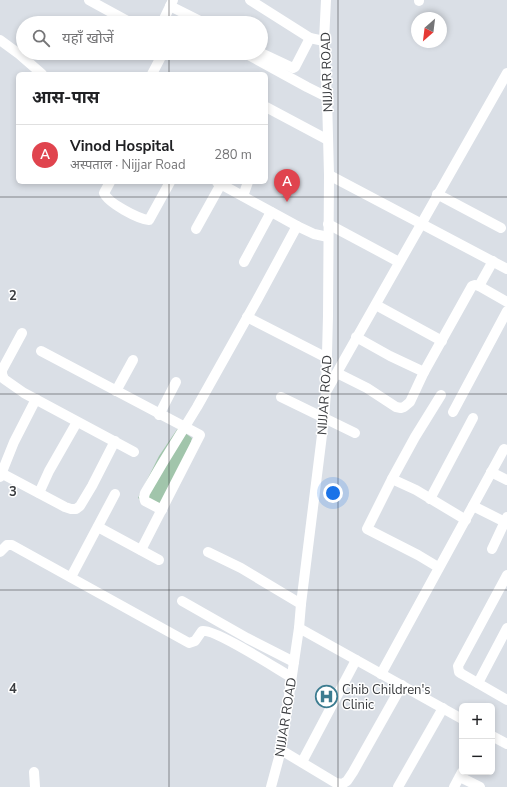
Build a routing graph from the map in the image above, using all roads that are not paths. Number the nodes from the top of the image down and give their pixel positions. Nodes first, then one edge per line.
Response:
1 (89, 0) edge
2 (250, 0) edge
3 (326, 0) edge
4 (172, 3) edge
5 (118, 16) edge
6 (166, 16) edge
7 (193, 16) edge
8 (310, 38) junction
9 (0, 40) edge
10 (324, 41) junction
11 (16, 52) edge
12 (268, 57) edge
13 (26, 60) edge
14 (159, 60) edge
15 (257, 60) edge
16 (40, 72) edge
17 (153, 72) edge
18 (507, 73) edge
19 (327, 96) junction
20 (268, 108) edge
21 (328, 140) junction
22 (329, 174) junction
23 (109, 184) edge
24 (169, 184) edge
25 (218, 184) edge
26 (221, 184) edge
27 (247, 184) edge
28 (437, 194) junction
29 (243, 196) junction
30 (271, 212) junction
31 (421, 223) junction
32 (328, 224) junction
33 (297, 226) junction
34 (501, 228) dead end
35 (196, 229) dead end
36 (328, 237) junction
37 (493, 261) junction
38 (244, 262) dead end
39 (399, 262) junction
40 (507, 269) edge
41 (479, 286) junction
42 (507, 302) edge
43 (376, 305) junction
44 (507, 311) edge
45 (247, 317) junction
46 (22, 332) dead end
47 (356, 338) junction
48 (442, 341) junction
49 (41, 351) dead end
50 (327, 358) junction
51 (133, 360) dead end
52 (337, 372) junction
53 (424, 372) junction
54 (1, 375) edge
55 (176, 382) dead end
56 (116, 391) junction
57 (326, 392) junction
58 (441, 395) dead end
59 (281, 397) dead end
60 (36, 400) junction
61 (453, 412) dead end
62 (160, 415) junction
63 (324, 418) junction
64 (473, 418) dead end
65 (77, 422) junction
66 (184, 428) junction
67 (355, 433) dead end
68 (115, 441) junction
69 (504, 449) dead end
70 (134, 452) dead end
71 (491, 472) junction
72 (0, 475) edge
73 (392, 479) junction
74 (507, 480) edge
75 (39, 493) junction
76 (115, 494) dead end
77 (430, 499) junction
78 (473, 506) junction
79 (162, 510) junction
80 (466, 520) junction
81 (506, 521) edge
82 (98, 527) junction
83 (492, 549) dead end
84 (141, 550) junction
85 (0, 551) edge
86 (208, 552) dead end
87 (159, 560) dead end
88 (438, 567) junction
89 (507, 575) edge
90 (71, 577) junction
91 (504, 589) edge
92 (182, 601) dead end
93 (301, 604) junction
94 (299, 628) junction
95 (507, 628) edge
96 (356, 660) junction
97 (294, 662) junction
98 (381, 674) junction
99 (292, 677) junction
100 (478, 684) junction
101 (402, 685) junction
102 (507, 700) edge
103 (443, 708) junction
104 (459, 717) edge
105 (495, 737) edge
106 (507, 743) edge
107 (281, 750) junction
108 (302, 762) junction
109 (34, 772) dead end
110 (460, 775) edge
111 (462, 775) edge
112 (35, 787) edge
113 (271, 787) edge
114 (398, 787) edge
115 (454, 787) edge
116 (480, 787) edge

1 - 5 street
2 - 8 street
3 - 10 street, NIJJAR ROAD
4 - 6 street
4 - 7 street
8 - 10 street
8 - 12 street
9 - 11 street
10 - 19 street, NIJJAR ROAD
13 - 16 street
14 - 17 street
15 - 19 street
18 - 28 street
19 - 21 street, NIJJAR ROAD
20 - 21 street
21 - 22 street, NIJJAR ROAD
22 - 31 street
22 - 32 street, NIJJAR ROAD
23 - 24 street
25 - 35 street
26 - 29 street
27 - 29 street
28 - 31 street
28 - 34 street
29 - 30 street
30 - 33 street
30 - 38 street
31 - 37 street
31 - 39 street
32 - 36 street, NIJJAR ROAD
32 - 39 street
33 - 36 street
33 - 45 street
36 - 50 street, NIJJAR ROAD
37 - 40 street
37 - 41 street
39 - 43 street
41 - 42 street
41 - 48 street
43 - 47 street
43 - 48 street
44 - 61 street
45 - 50 street
45 - 66 street
46 - 54 street
47 - 52 street
47 - 53 street
48 - 53 street
49 - 56 street
50 - 57 street, NIJJAR ROAD
51 - 56 street
52 - 53 street
52 - 57 street
54 - 60 street
55 - 62 street
56 - 62 street
57 - 63 street, NIJJAR ROAD
58 - 73 street
59 - 63 street
60 - 65 street
60 - 72 street
62 - 66 street
63 - 67 street
63 - 93 street, NIJJAR ROAD
64 - 77 street
65 - 68 street
65 - 75 street
66 - 79 street
66 - 79 street
68 - 70 street
68 - 75 street
69 - 71 street
71 - 74 street
71 - 78 street
72 - 75 street
73 - 77 street
73 - 88 street
76 - 82 street
77 - 80 street
78 - 80 street
78 - 81 street
79 - 84 street
80 - 88 street
81 - 83 street
82 - 84 street
82 - 90 street
84 - 87 street
85 - 90 street
86 - 93 street
88 - 98 street
89 - 91 street
90 - 99 street
91 - 100 street
92 - 97 street
93 - 94 street, NIJJAR ROAD
94 - 96 street
94 - 97 street, NIJJAR ROAD
95 - 100 street
96 - 98 street
96 - 108 street
97 - 99 street, NIJJAR ROAD
98 - 101 street
99 - 107 street, NIJJAR ROAD
100 - 102 street
101 - 103 street
101 - 108 street
103 - 104 street
103 - 114 street
105 - 106 street
107 - 108 street
107 - 113 street, NIJJAR ROAD
109 - 112 street
110 - 115 street
111 - 116 street

